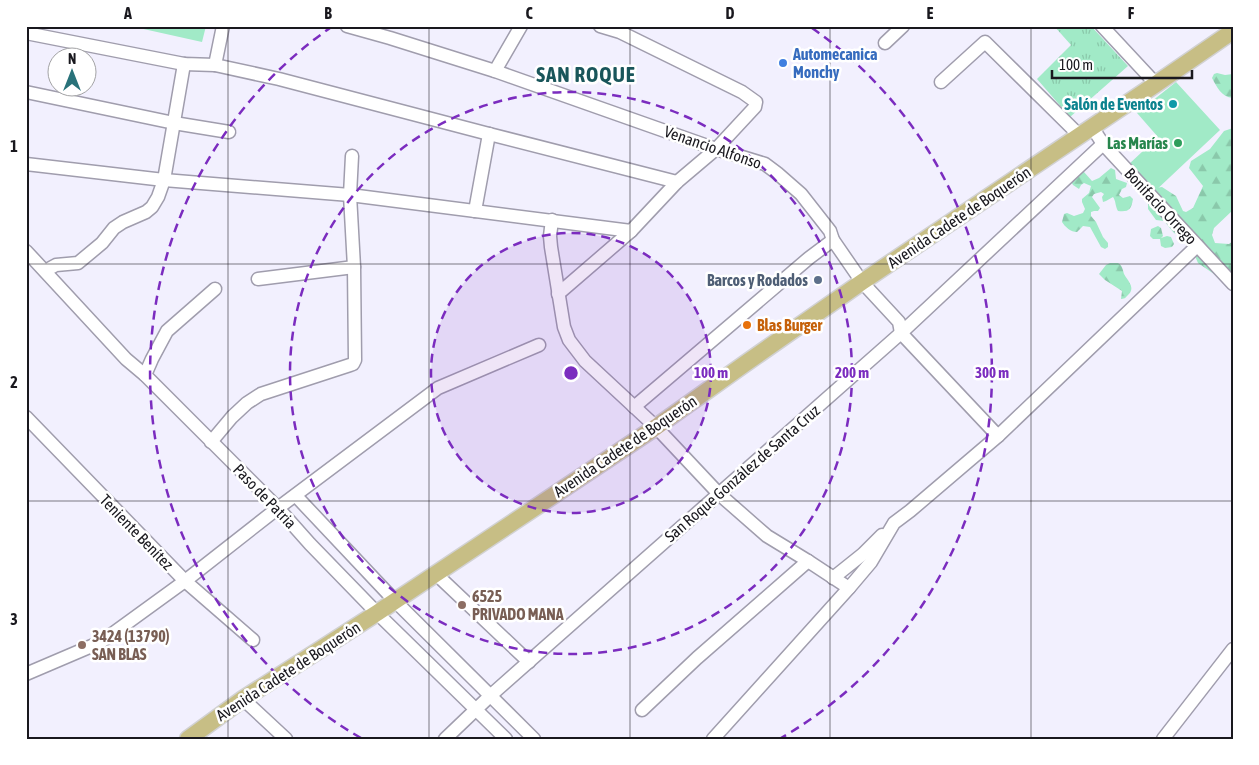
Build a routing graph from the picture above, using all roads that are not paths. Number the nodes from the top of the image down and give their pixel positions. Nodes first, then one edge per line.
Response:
1 (223, 26) edge
2 (347, 26) edge
3 (521, 26) edge
4 (600, 26) edge
5 (903, 26) edge
6 (1102, 26) edge
7 (1233, 30) edge
8 (26, 33) edge
9 (885, 43) dead end
10 (184, 64) junction
11 (215, 65) junction
12 (495, 71) junction
13 (941, 82) dead end
14 (1156, 84) junction
15 (26, 92) edge
16 (174, 123) junction
17 (1086, 131) junction
18 (229, 132) dead end
19 (489, 134) junction
20 (1103, 144) junction
21 (716, 149) junction
22 (352, 156) dead end
23 (26, 164) edge
24 (164, 180) junction
25 (677, 182) junction
26 (350, 195) junction
27 (475, 211) junction
28 (552, 220) junction
29 (631, 231) junction
30 (833, 240) junction
31 (1197, 246) junction
32 (26, 251) edge
33 (354, 267) junction
34 (45, 271) junction
35 (258, 279) dead end
36 (862, 282) junction
37 (1233, 284) edge
38 (215, 289) dead end
39 (558, 294) junction
40 (901, 333) junction
41 (539, 345) dead end
42 (145, 375) junction
43 (634, 407) junction
44 (26, 417) edge
45 (656, 427) junction
46 (998, 436) junction
47 (212, 442) junction
48 (719, 494) junction
49 (296, 496) junction
50 (278, 508) junction
51 (892, 525) junction
52 (808, 561) junction
53 (436, 574) junction
54 (833, 578) junction
55 (185, 581) junction
56 (849, 588) junction
57 (395, 601) junction
58 (377, 613) junction
59 (253, 640) dead end
60 (1233, 650) edge
61 (529, 662) junction
62 (26, 674) edge
63 (490, 696) junction
64 (243, 699) junction
65 (476, 708) junction
66 (642, 710) dead end
67 (188, 739) edge
68 (286, 739) edge
69 (445, 739) edge
70 (506, 739) edge
71 (534, 739) edge
72 (713, 739) edge
73 (1163, 739) edge

1 - 11 street
2 - 12 street, Venancio Alfonso
3 - 12 street
4 - 21 street
5 - 9 street
6 - 14 street
7 - 14 main road, Avenida Cadete de Boquerón
8 - 10 street
10 - 11 street
10 - 16 street
11 - 19 street
12 - 21 street, Venancio Alfonso
13 - 17 street, Bonifacio Orrego
14 - 17 main road, Avenida Cadete de Boquerón
15 - 16 street
16 - 18 street
16 - 24 street
17 - 20 street, Bonifacio Orrego
17 - 36 main road, Avenida Cadete de Boquerón
19 - 25 street
19 - 27 street
20 - 31 street, Bonifacio Orrego
20 - 40 street, San Roque González de Santa Cruz
21 - 25 street
21 - 30 street, Venancio Alfonso
22 - 26 street
23 - 24 street
24 - 26 street
24 - 34 street
25 - 29 street
26 - 27 street
26 - 33 street
27 - 28 street
28 - 29 street
28 - 39 street
29 - 39 street
30 - 36 street, Venancio Alfonso
30 - 43 street
31 - 37 street, Bonifacio Orrego
31 - 46 street
32 - 34 street, Paso de Patria
33 - 35 street
33 - 47 street
34 - 42 street, Paso de Patria
36 - 40 street, Venancio Alfonso
36 - 45 main road, Avenida Cadete de Boquerón
38 - 42 street
39 - 43 street
40 - 46 street, Venancio Alfonso
40 - 48 street, San Roque González de Santa Cruz
41 - 49 street
42 - 47 street, Paso de Patria
43 - 45 street
44 - 55 street, Teniente Benítez
45 - 48 street
45 - 53 main road, Avenida Cadete de Boquerón
46 - 51 street
47 - 50 street, Paso de Patria
48 - 52 street
48 - 61 street, San Roque González de Santa Cruz
49 - 50 street
49 - 57 street
50 - 55 street
50 - 58 street, Paso de Patria
51 - 54 street
51 - 56 street
52 - 54 street
52 - 66 street
53 - 57 main road, Avenida Cadete de Boquerón
53 - 61 street
54 - 56 street
55 - 59 street, Teniente Benítez
55 - 62 street
56 - 72 street
57 - 58 main road, Avenida Cadete de Boquerón
57 - 63 street
58 - 64 main road, Avenida Cadete de Boquerón
58 - 65 street, Paso de Patria
60 - 73 street
61 - 63 street, San Roque González de Santa Cruz
63 - 65 street, San Roque González de Santa Cruz
63 - 71 street
64 - 67 main road, Avenida Cadete de Boquerón
64 - 68 street
65 - 69 street, San Roque González de Santa Cruz
65 - 70 street, Paso de Patria

